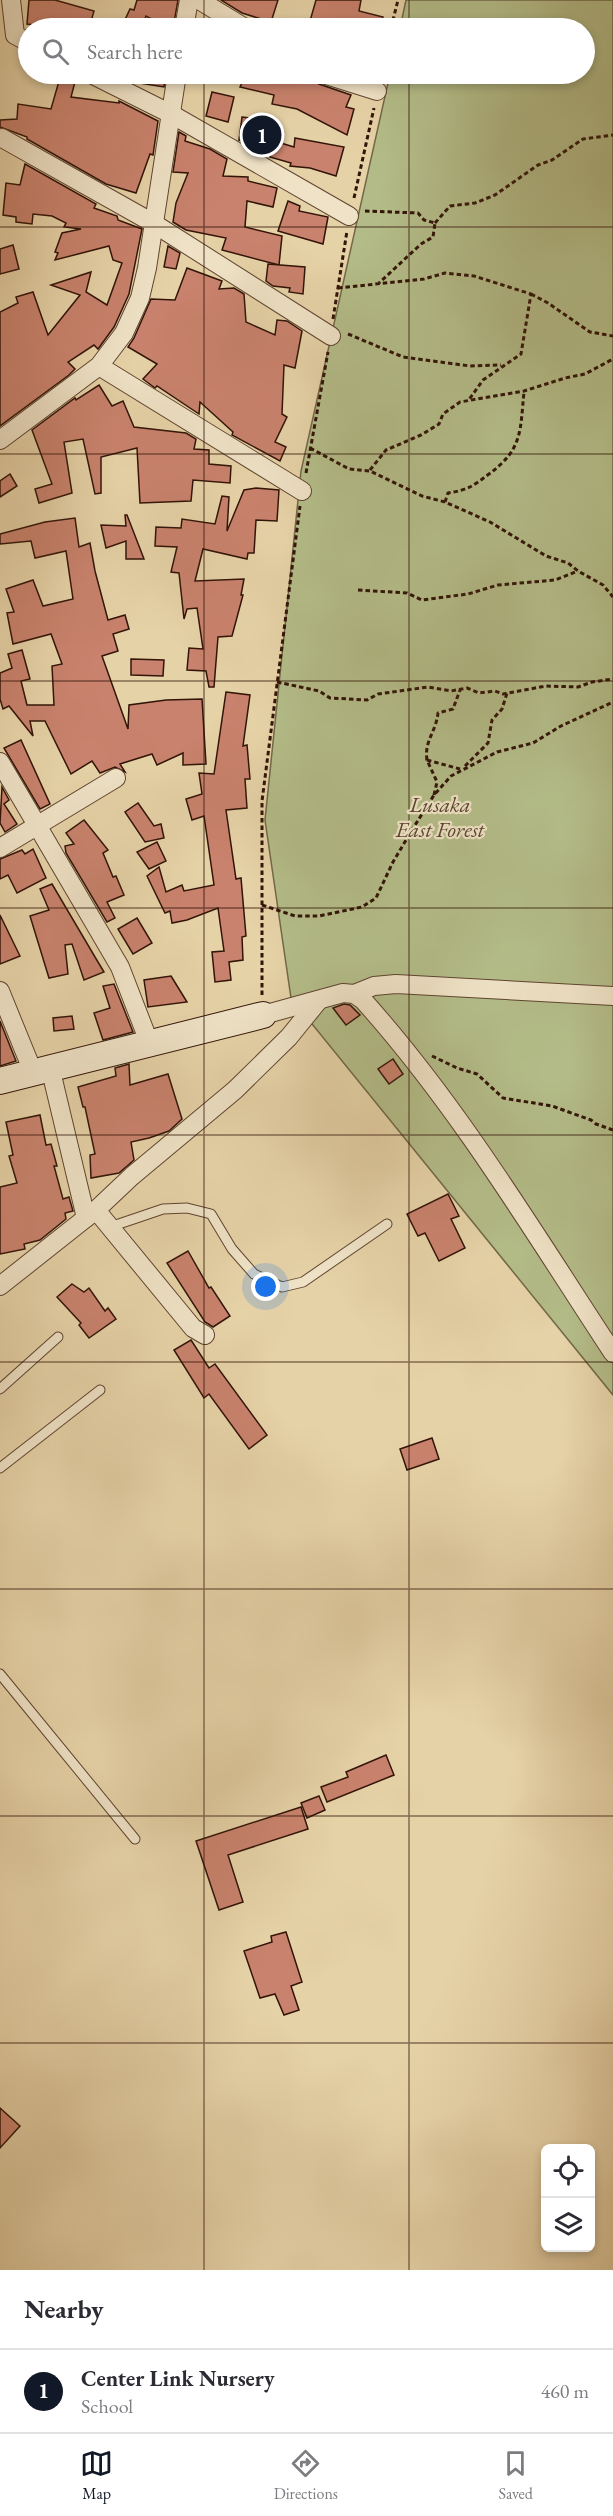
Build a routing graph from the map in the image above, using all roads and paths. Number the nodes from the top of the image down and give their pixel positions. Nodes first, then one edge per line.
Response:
1 (11, 0) edge
2 (189, 0) edge
3 (200, 0) edge
4 (398, 0) edge
5 (186, 18) edge
6 (229, 18) edge
7 (394, 18) edge
8 (18, 37) edge
9 (111, 84) edge
10 (176, 84) edge
11 (355, 84) edge
12 (377, 91) joint
13 (171, 114) junction
14 (613, 135) edge
15 (2, 138) dead end
16 (350, 212) junction
17 (153, 223) junction
18 (435, 223) junction
19 (378, 285) junction
20 (338, 288) junction
21 (531, 294) junction
22 (331, 332) junction
23 (613, 336) edge
24 (613, 359) edge
25 (503, 365) junction
26 (99, 366) junction
27 (524, 391) junction
28 (468, 401) junction
29 (0, 440) edge
30 (310, 448) junction
31 (370, 471) junction
32 (302, 491) junction
33 (445, 502) junction
34 (578, 572) junction
35 (358, 590) dead end
36 (613, 597) edge
37 (613, 679) edge
38 (277, 682) junction
39 (460, 689) junction
40 (507, 693) junction
41 (613, 702) edge
42 (427, 760) junction
43 (0, 762) edge
44 (462, 770) junction
45 (116, 778) dead end
46 (434, 795) junction
47 (39, 826) junction
48 (0, 848) edge
49 (262, 905) junction
50 (0, 991) edge
51 (354, 994) junction
52 (613, 996) edge
53 (319, 1000) junction
54 (263, 1015) junction
55 (149, 1042) junction
56 (402, 1047) junction
57 (42, 1070) junction
58 (0, 1081) edge
59 (613, 1131) edge
60 (91, 1214) junction
61 (387, 1224) dead end
62 (110, 1227) junction
63 (0, 1286) edge
64 (205, 1335) dead end
65 (58, 1337) dead end
66 (613, 1353) edge
67 (0, 1389) edge
68 (100, 1390) dead end
69 (0, 1468) edge
70 (0, 1674) edge
71 (135, 1839) dead end

1 - 8 street
2 - 5 street
3 - 6 street
4 - 7 path
9 - 13 street
10 - 13 street
11 - 12 street
12 - 16 path
13 - 16 street
13 - 17 street
14 - 18 path
15 - 17 street
16 - 18 path
16 - 20 path
17 - 22 street
17 - 26 street
18 - 19 path
19 - 20 path
19 - 21 path
20 - 22 path
21 - 23 path
21 - 25 path
22 - 25 path
22 - 30 path
24 - 27 path
25 - 28 path
26 - 29 street
26 - 32 street
27 - 28 path
27 - 33 path
28 - 31 path
30 - 31 path
30 - 32 path
31 - 33 path
32 - 38 path
33 - 34 path
34 - 35 path
34 - 36 path
37 - 40 path
38 - 39 path
38 - 49 path
39 - 40 path
39 - 42 path
40 - 44 path
41 - 44 path
42 - 44 path
42 - 46 path
43 - 47 street
44 - 46 path
45 - 47 street
46 - 49 path
47 - 48 street
47 - 55 street
49 - 54 path
50 - 57 street
51 - 52 street
51 - 53 street
51 - 56 street
53 - 54 street
53 - 60 street
54 - 55 street
55 - 57 street
56 - 59 path
56 - 66 street
57 - 58 street
57 - 60 street
60 - 62 street
60 - 63 street
61 - 62 lane
62 - 64 street
65 - 67 lane
68 - 69 lane
70 - 71 lane

